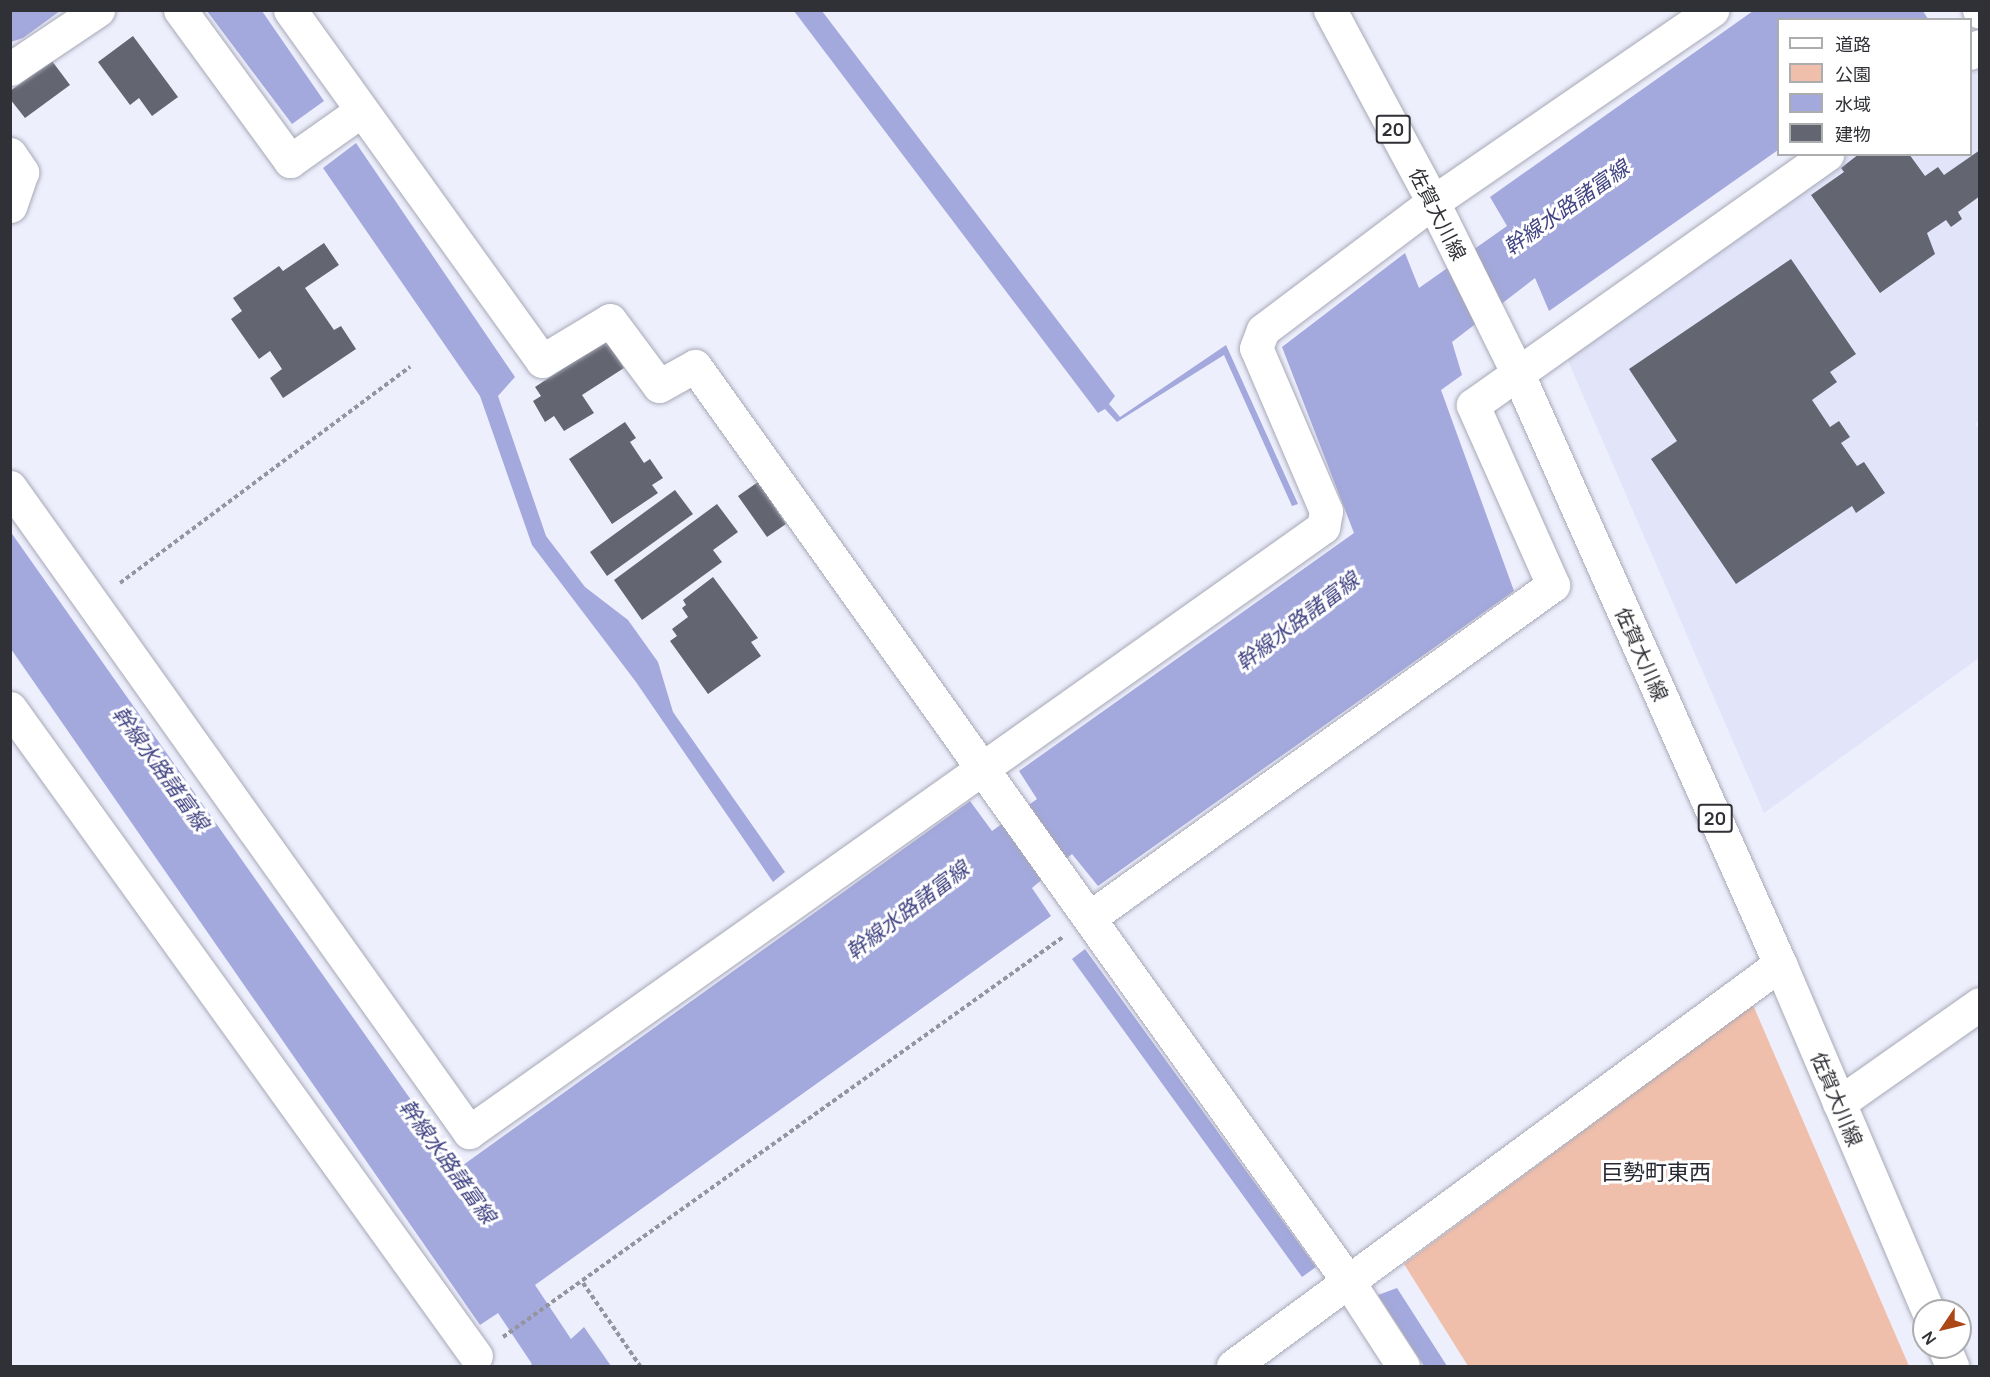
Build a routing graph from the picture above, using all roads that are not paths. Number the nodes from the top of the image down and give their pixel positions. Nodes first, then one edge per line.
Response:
1 (98, 10) edge
2 (180, 10) edge
3 (290, 10) edge
4 (1330, 10) edge
5 (1712, 10) edge
6 (10, 69) edge
7 (361, 111) junction
8 (10, 154) edge
9 (1824, 156) edge
10 (1433, 202) junction
11 (10, 206) edge
12 (1518, 374) junction
13 (10, 487) edge
14 (10, 708) edge
15 (982, 768) junction
16 (1089, 918) junction
17 (1780, 964) junction
18 (1980, 1004) edge
19 (1839, 1103) junction
20 (1348, 1281) junction
21 (1923, 1299) edge
22 (476, 1356) dead end
23 (1233, 1366) edge
24 (1403, 1366) edge

1 - 6 street
2 - 7 street
3 - 7 street
4 - 10 street, 佐賀大川線 / 20
5 - 10 street
7 - 15 street
8 - 11 street
9 - 12 street
10 - 12 street, 佐賀大川線 / 20
10 - 15 street
12 - 16 street
12 - 17 street, 佐賀大川線 / 20
13 - 15 street
14 - 22 street
15 - 16 street
16 - 20 street
17 - 19 street, 佐賀大川線 / 20
17 - 20 street
18 - 19 street
19 - 21 street, 佐賀大川線 / 20
20 - 23 street
20 - 24 street

